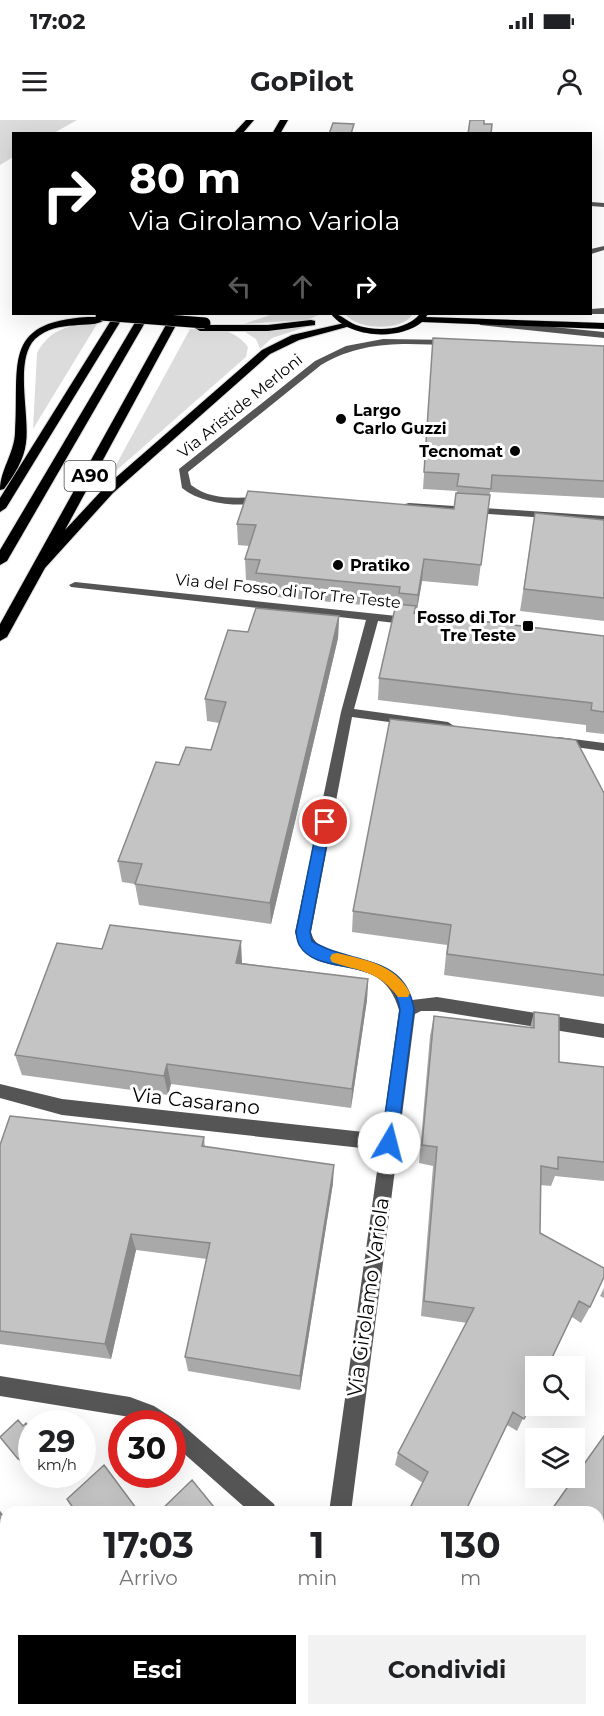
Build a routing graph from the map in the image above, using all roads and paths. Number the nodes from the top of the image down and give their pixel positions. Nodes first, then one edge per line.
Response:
1 (250, 120) edge
2 (239, 132) edge
3 (92, 315) edge
4 (119, 315) edge
5 (144, 315) edge
6 (176, 315) edge
7 (333, 315) edge
8 (336, 315) edge
9 (423, 316) edge
10 (100, 317) junction
11 (258, 317) dead end
12 (466, 317) edge
13 (604, 318) edge
14 (202, 325) junction
15 (349, 325) junction
16 (604, 326) edge
17 (604, 335) edge
18 (464, 343) edge
19 (0, 486) edge
20 (282, 500) edge
21 (400, 505) edge
22 (0, 508) edge
23 (604, 519) edge
24 (0, 561) edge
25 (38, 567) junction
26 (75, 585) dead end
27 (373, 616) junction
28 (429, 623) edge
29 (0, 638) edge
30 (347, 712) junction
31 (464, 728) edge
32 (546, 739) edge
33 (604, 747) edge
34 (407, 1010) junction
35 (604, 1031) edge
36 (0, 1091) edge
37 (389, 1143) junction
38 (0, 1386) edge
39 (138, 1410) edge
40 (186, 1441) edge
41 (259, 1506) edge
42 (341, 1506) edge

1 - 2 highway
3 - 10 highway
4 - 22 highway
5 - 24 highway, A90
6 - 25 highway, A90
7 - 14 highway
8 - 15 main road
9 - 12 main road
9 - 15 main road
10 - 14 highway
10 - 19 highway
11 - 14 highway
12 - 13 main road
12 - 16 main road
12 - 17 street
15 - 25 highway
18 - 20 street, Via Aristide Merloni
21 - 23 street
25 - 29 highway, A90
26 - 27 street, Via del Fosso di Tor Tre Teste
27 - 28 street, Via del Fosso di Tor Tre Teste
27 - 30 street
30 - 31 street
30 - 34 street
32 - 33 street
34 - 35 street
34 - 37 street, Via Girolamo Variola
36 - 37 street, Via Casarano
37 - 42 street, Via Girolamo Variola
38 - 39 street
40 - 41 street

